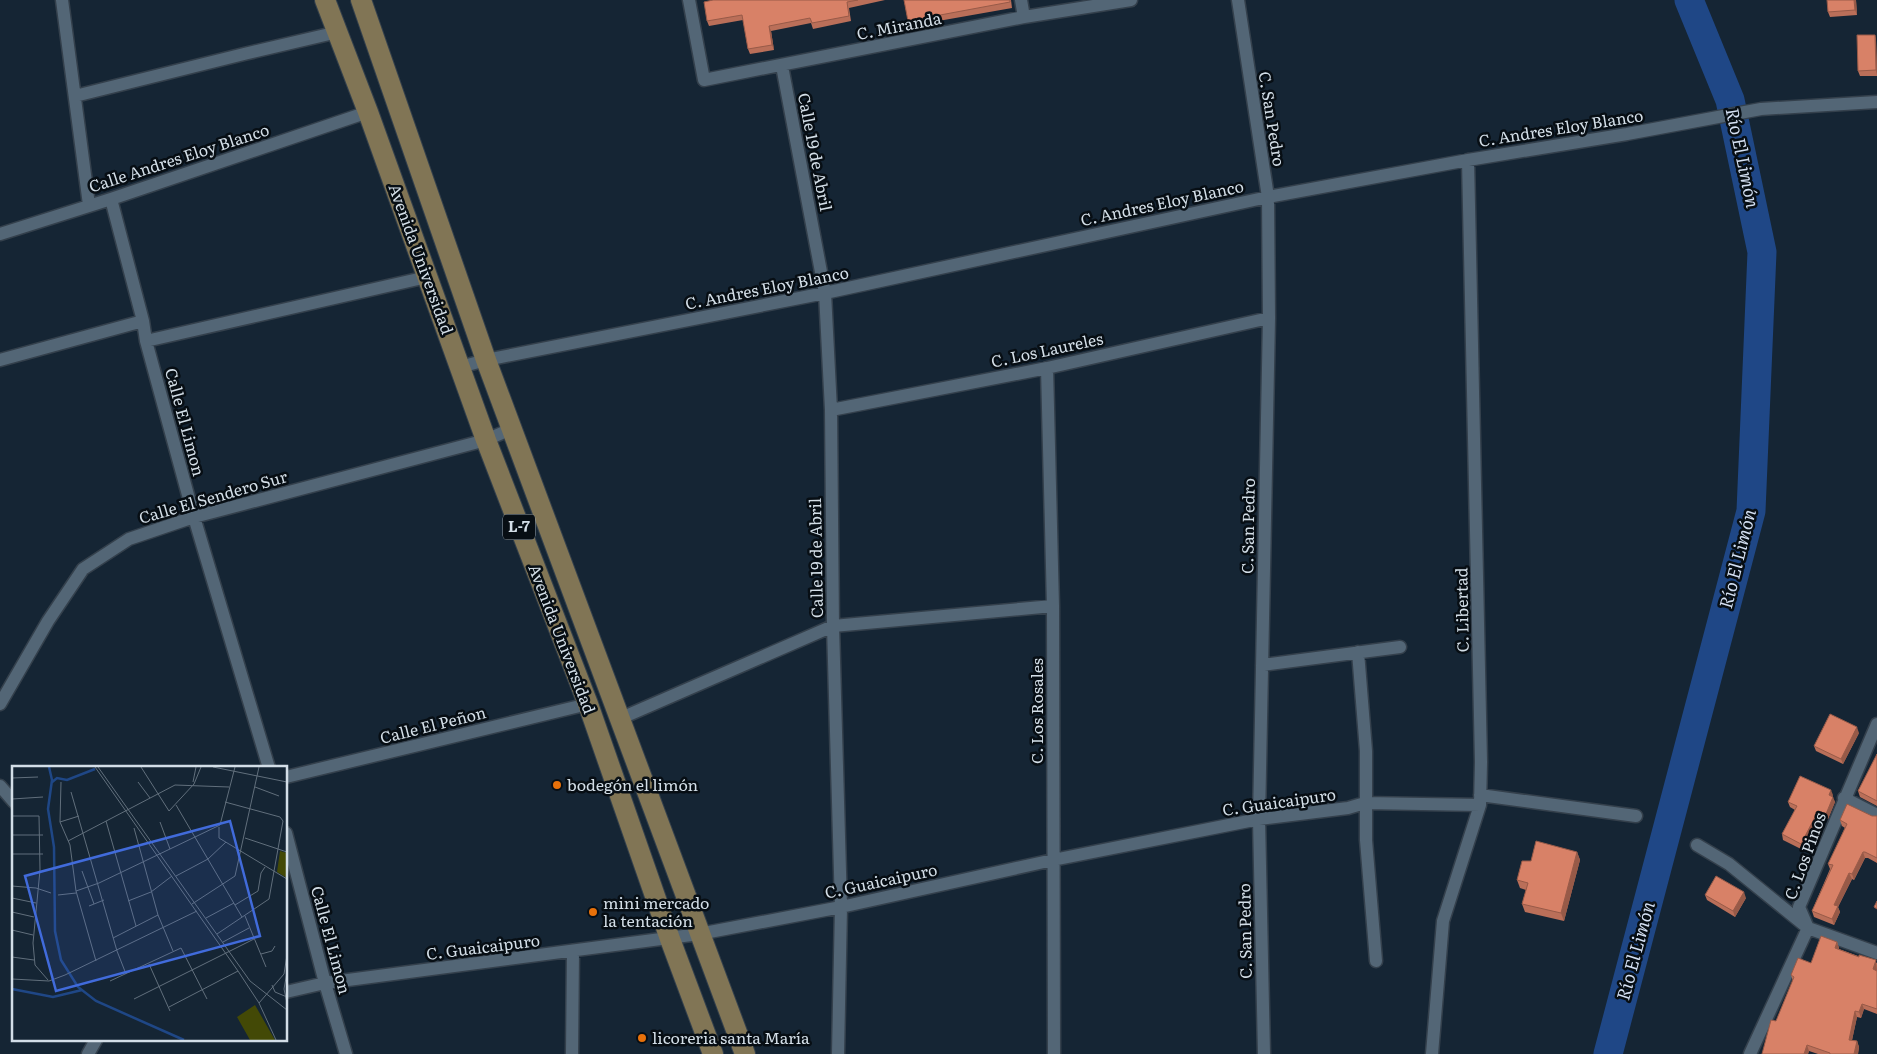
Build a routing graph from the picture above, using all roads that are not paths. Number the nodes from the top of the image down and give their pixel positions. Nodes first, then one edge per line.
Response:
1 (62, 0) edge
2 (324, 0) edge
3 (361, 0) edge
4 (688, 0) edge
5 (1021, 0) edge
6 (1131, 0) edge
7 (1238, 0) edge
8 (1024, 18) junction
9 (338, 32) junction
10 (782, 66) junction
11 (75, 96) junction
12 (1877, 102) edge
13 (368, 112) junction
14 (1468, 160) junction
15 (1268, 197) junction
16 (111, 198) junction
17 (89, 206) junction
18 (0, 234) edge
19 (427, 277) junction
20 (825, 293) junction
21 (1269, 318) junction
22 (143, 321) junction
23 (146, 341) junction
24 (0, 360) edge
25 (486, 360) junction
26 (460, 367) junction
27 (1047, 368) junction
28 (831, 410) junction
29 (512, 429) junction
30 (486, 440) junction
31 (194, 517) junction
32 (1052, 606) junction
33 (834, 626) junction
34 (1400, 647) dead end
35 (1358, 652) junction
36 (1262, 665) junction
37 (0, 704) edge
38 (588, 704) junction
39 (619, 719) junction
40 (1877, 724) edge
41 (268, 766) edge
42 (288, 777) edge
43 (0, 786) edge
44 (1844, 798) junction
45 (12, 800) edge
46 (1480, 800) junction
47 (1365, 803) junction
48 (1877, 815) edge
49 (1636, 816) dead end
50 (1260, 819) junction
51 (288, 841) edge
52 (1697, 845) dead end
53 (1053, 860) junction
54 (840, 907) junction
55 (1808, 928) junction
56 (699, 934) junction
57 (670, 939) junction
58 (573, 951) junction
59 (1877, 953) edge
60 (1376, 961) dead end
61 (325, 983) junction
62 (288, 992) edge
63 (94, 1042) edge
64 (88, 1054) edge
65 (346, 1054) edge
66 (572, 1054) edge
67 (713, 1054) edge
68 (745, 1054) edge
69 (838, 1054) edge
70 (1054, 1054) edge
71 (1264, 1054) edge
72 (1432, 1054) edge
73 (1750, 1054) edge

1 - 11 street
2 - 9 main road, Avenida Universidad / L-7
3 - 25 main road, Avenida Universidad / L-7
4 - 10 street, C. Miranda
5 - 8 street
6 - 8 street, C. Miranda
7 - 15 street, C. San Pedro
8 - 10 street, C. Miranda
9 - 11 street
9 - 13 main road, Avenida Universidad / L-7
10 - 20 street, Calle 19 de Abril
11 - 17 street
12 - 14 street, C. Andres Eloy Blanco
13 - 16 street, Calle Andres Eloy Blanco
13 - 19 main road, Avenida Universidad / L-7
14 - 15 street, C. Andres Eloy Blanco
14 - 46 street, C. Libertad
15 - 20 street, C. Andres Eloy Blanco
15 - 21 street, C. San Pedro
16 - 17 street, Calle Andres Eloy Blanco
16 - 22 street, Calle El Limon
17 - 18 street, Calle Andres Eloy Blanco
19 - 23 street
19 - 26 main road, Avenida Universidad / L-7
20 - 25 street, C. Andres Eloy Blanco
20 - 28 street, Calle 19 de Abril
21 - 27 street, C. Los Laureles
21 - 36 street, C. San Pedro
22 - 23 street, Calle El Limon
22 - 24 street
23 - 31 street, Calle El Limon
25 - 26 street, C. Andres Eloy Blanco
25 - 29 main road, Avenida Universidad / L-7
26 - 30 main road, Avenida Universidad / L-7
27 - 28 street, C. Los Laureles
27 - 32 street, C. Los Rosales
28 - 33 street, Calle 19 de Abril
29 - 30 street, Calle El Sendero Sur
29 - 39 main road, Avenida Universidad / L-7
30 - 31 street, Calle El Sendero Sur
30 - 38 main road, Avenida Universidad / L-7
31 - 37 street, Calle El Sendero Sur
31 - 41 street, Calle El Limon
32 - 33 street
32 - 53 street, C. Los Rosales
33 - 39 street
33 - 54 street, Calle 19 de Abril
34 - 35 street
35 - 36 street
35 - 47 street
36 - 50 street, C. San Pedro
38 - 42 street, Calle El Peñon
38 - 57 main road, Avenida Universidad / L-7
39 - 56 main road, Avenida Universidad / L-7
40 - 44 street, C. Los Pinos
43 - 45 street
44 - 48 street
44 - 55 street, C. Los Pinos
46 - 47 street, C. Guaicaipuro
46 - 49 street, C. Guaicaipuro
46 - 72 street, C. Libertad
47 - 50 street, C. Guaicaipuro
47 - 60 street
50 - 53 street, C. Guaicaipuro
50 - 71 street, C. San Pedro
51 - 61 street, Calle El Limon
52 - 55 street
53 - 54 street, C. Guaicaipuro
53 - 70 street, C. Los Rosales
54 - 56 street, C. Guaicaipuro
54 - 69 street, Calle 19 de Abril
55 - 59 street
55 - 73 street
56 - 57 street, C. Guaicaipuro
56 - 68 main road, Avenida Universidad / L-7
57 - 58 street, C. Guaicaipuro
57 - 67 main road, Avenida Universidad / L-7
58 - 61 street, C. Guaicaipuro
58 - 66 street
61 - 62 street, C. Guaicaipuro
61 - 65 street, Calle El Limon
63 - 64 street

